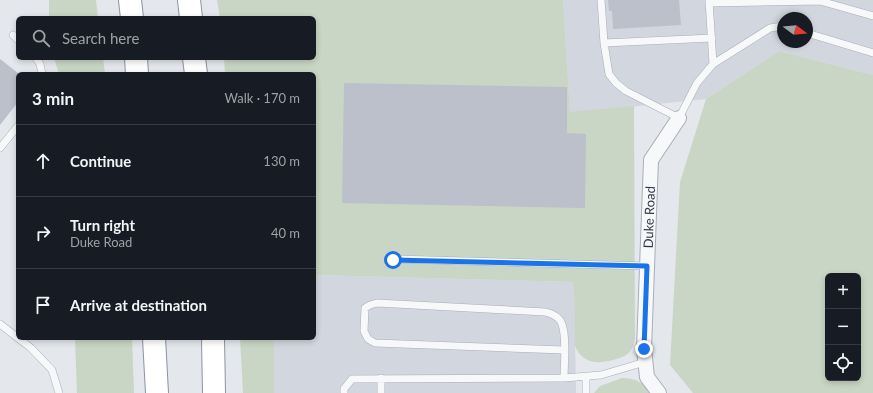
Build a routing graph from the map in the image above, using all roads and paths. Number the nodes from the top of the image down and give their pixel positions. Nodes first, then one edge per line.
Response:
1 (130, 0) edge
2 (189, 0) edge
3 (601, 0) edge
4 (709, 1) edge
5 (132, 16) edge
6 (191, 16) edge
7 (873, 16) edge
8 (777, 27) edge
9 (813, 35) edge
10 (712, 38) junction
11 (604, 43) junction
12 (873, 53) edge
13 (37, 60) edge
14 (136, 60) edge
15 (194, 60) edge
16 (713, 64) junction
17 (42, 72) edge
18 (137, 72) edge
19 (196, 72) edge
20 (679, 118) junction
21 (16, 128) edge
22 (0, 148) edge
23 (393, 260) dead end
24 (647, 266) junction
25 (0, 324) edge
26 (16, 336) edge
27 (21, 340) edge
28 (154, 340) edge
29 (213, 340) edge
30 (564, 350) junction
31 (645, 362) junction
32 (586, 377) junction
33 (381, 378) junction
34 (564, 378) junction
35 (59, 393) edge
36 (157, 393) edge
37 (214, 393) edge
38 (344, 393) edge
39 (381, 393) edge
40 (586, 393) edge
41 (659, 393) edge

1 - 5 highway
2 - 6 highway
3 - 11 lane
4 - 7 lane
4 - 10 lane
8 - 16 lane
9 - 12 lane
10 - 11 lane
10 - 16 lane
11 - 20 lane
13 - 17 lane
14 - 18 highway
15 - 19 highway
16 - 20 lane
20 - 24 street, Duke Road
21 - 22 lane
23 - 24 lane
24 - 31 street, Duke Road
25 - 26 lane
27 - 35 lane
28 - 36 highway
29 - 37 highway
30 - 30 lane
30 - 34 lane
31 - 32 lane
31 - 41 street, Duke Road
32 - 34 lane
32 - 40 lane
33 - 34 lane
33 - 38 lane
33 - 39 lane

